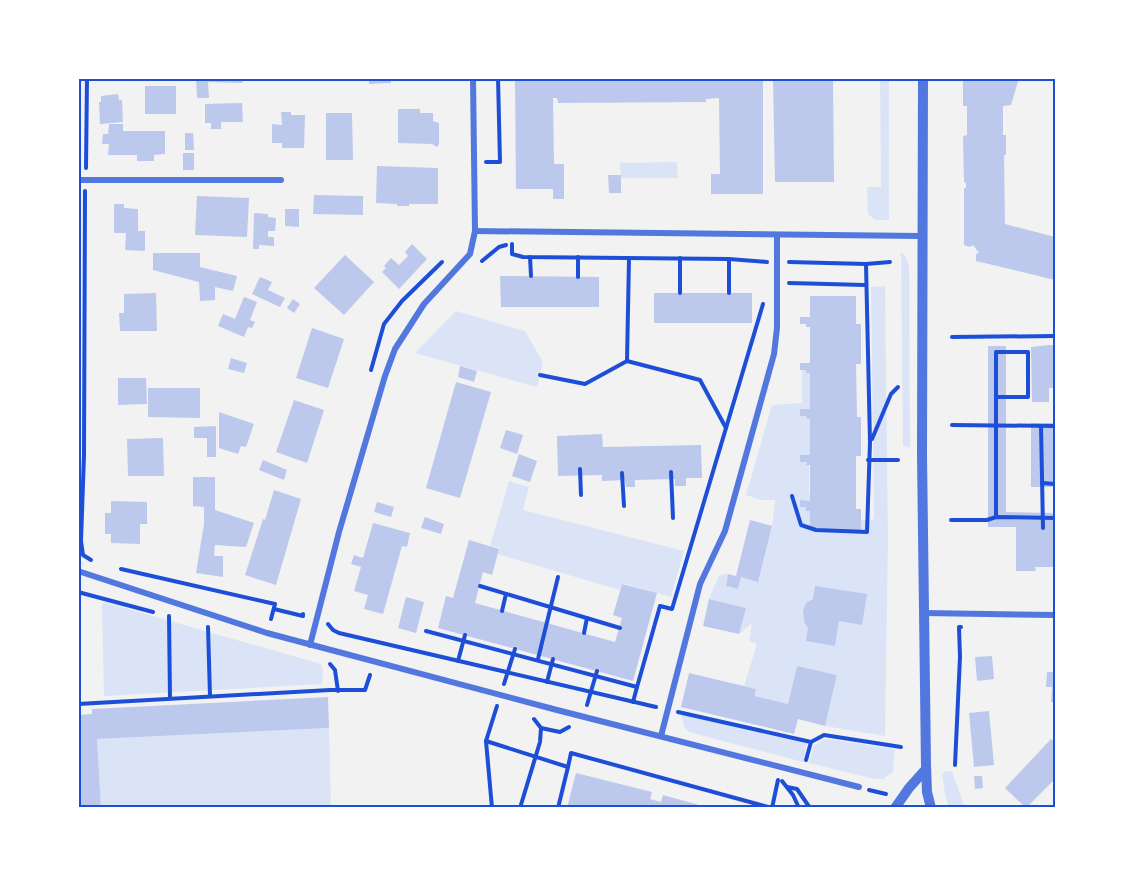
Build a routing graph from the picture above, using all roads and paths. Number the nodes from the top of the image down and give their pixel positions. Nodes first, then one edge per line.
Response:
1 (87, 78) edge
2 (473, 78) edge
3 (498, 78) edge
4 (923, 78) edge
5 (486, 172) dead end
6 (82, 180) edge
7 (281, 180) dead end
8 (475, 231) junction
9 (777, 235) junction
10 (921, 237) junction
11 (530, 257) junction
12 (446, 258) dead end
13 (578, 258) junction
14 (629, 258) junction
15 (680, 258) junction
16 (729, 259) junction
17 (777, 261) junction
18 (765, 262) junction
19 (790, 262) junction
20 (890, 262) dead end
21 (479, 263) dead end
22 (866, 264) junction
23 (765, 271) dead end
24 (531, 276) dead end
25 (578, 277) dead end
26 (865, 285) junction
27 (680, 293) dead end
28 (729, 293) dead end
29 (764, 300) dead end
30 (1055, 336) edge
31 (952, 337) dead end
32 (627, 361) junction
33 (540, 375) dead end
34 (369, 377) dead end
35 (898, 387) dead end
36 (996, 397) junction
37 (952, 425) dead end
38 (996, 425) junction
39 (1041, 426) junction
40 (1055, 426) edge
41 (726, 429) junction
42 (870, 442) junction
43 (868, 460) junction
44 (898, 460) dead end
45 (580, 469) dead end
46 (671, 472) dead end
47 (622, 473) dead end
48 (1055, 484) edge
49 (1042, 485) junction
50 (581, 495) dead end
51 (792, 496) dead end
52 (624, 506) dead end
53 (1042, 515) junction
54 (996, 517) junction
55 (1055, 518) edge
56 (673, 519) dead end
57 (951, 520) dead end
58 (1043, 528) dead end
59 (80, 541) edge
60 (98, 563) dead end
61 (119, 569) dead end
62 (78, 571) edge
63 (558, 577) dead end
64 (480, 586) dead end
65 (78, 592) edge
66 (506, 594) junction
67 (101, 597) dead end
68 (306, 605) dead end
69 (551, 607) junction
70 (274, 609) junction
71 (502, 611) dead end
72 (924, 614) junction
73 (1055, 615) edge
74 (169, 616) dead end
75 (587, 618) junction
76 (271, 619) dead end
77 (328, 622) dead end
78 (208, 627) dead end
79 (959, 627) dead end
80 (620, 628) dead end
81 (426, 631) dead end
82 (584, 633) dead end
83 (464, 637) junction
84 (310, 645) junction
85 (538, 659) junction
86 (458, 661) junction
87 (552, 661) junction
88 (596, 673) junction
89 (379, 677) dead end
90 (547, 682) junction
91 (637, 687) junction
92 (590, 692) junction
93 (210, 696) junction
94 (171, 698) junction
95 (633, 702) junction
96 (78, 704) edge
97 (486, 704) dead end
98 (507, 710) dead end
99 (669, 710) junction
100 (526, 715) dead end
101 (584, 716) junction
102 (661, 736) junction
103 (811, 742) junction
104 (901, 747) dead end
105 (535, 758) junction
106 (955, 765) dead end
107 (568, 767) junction
108 (926, 770) junction
109 (804, 772) junction
110 (778, 779) dead end
111 (859, 787) dead end
112 (797, 789) junction
113 (492, 808) edge
114 (520, 808) edge
115 (558, 808) edge
116 (772, 808) edge
117 (798, 808) edge
118 (810, 808) edge
119 (895, 808) edge
120 (931, 808) edge

1 - 6 path
2 - 8 street
3 - 5 path
4 - 10 street
6 - 7 street
6 - 59 path
8 - 9 street
8 - 84 street
9 - 10 street
9 - 17 street
10 - 72 street
11 - 13 path
11 - 21 path
11 - 24 path
12 - 34 path
13 - 14 path
13 - 25 path
14 - 15 path
14 - 32 path
15 - 16 path
15 - 27 path
16 - 18 path
16 - 28 path
17 - 18 path
17 - 19 path
17 - 99 street
18 - 23 path
19 - 22 path
19 - 26 path
20 - 22 path
22 - 26 path
26 - 42 path
29 - 41 path
30 - 31 path
32 - 33 path
32 - 41 path
35 - 42 path
36 - 36 path
36 - 38 path
37 - 38 path
38 - 39 path
38 - 54 path
39 - 40 path
39 - 49 path
41 - 91 path
42 - 43 path
43 - 44 path
43 - 51 path
45 - 50 path
46 - 56 path
47 - 52 path
48 - 49 path
49 - 53 path
53 - 54 path
53 - 55 path
53 - 58 path
54 - 57 path
59 - 60 path
61 - 70 path
62 - 84 street
63 - 69 path
64 - 66 path
65 - 67 path
66 - 69 path
66 - 71 path
68 - 70 path
69 - 75 path
69 - 85 path
70 - 76 path
72 - 73 street
72 - 108 street
74 - 94 path
75 - 80 path
75 - 82 path
77 - 86 path
78 - 93 path
79 - 106 path
81 - 83 path
83 - 85 path
83 - 86 path
84 - 101 street
85 - 87 path
86 - 90 path
87 - 88 path
87 - 90 path
88 - 91 path
88 - 92 path
89 - 93 path
90 - 92 path
91 - 95 path
92 - 95 path
92 - 101 path
93 - 94 path
94 - 96 path
95 - 99 path
97 - 98 path
99 - 102 street
99 - 103 path
100 - 105 path
101 - 102 street
102 - 109 street
103 - 104 path
103 - 109 path
105 - 107 path
105 - 113 path
105 - 114 path
107 - 115 path
107 - 116 path
108 - 119 street
108 - 120 street
109 - 111 street
109 - 112 path
110 - 116 path
112 - 117 path
112 - 118 path

